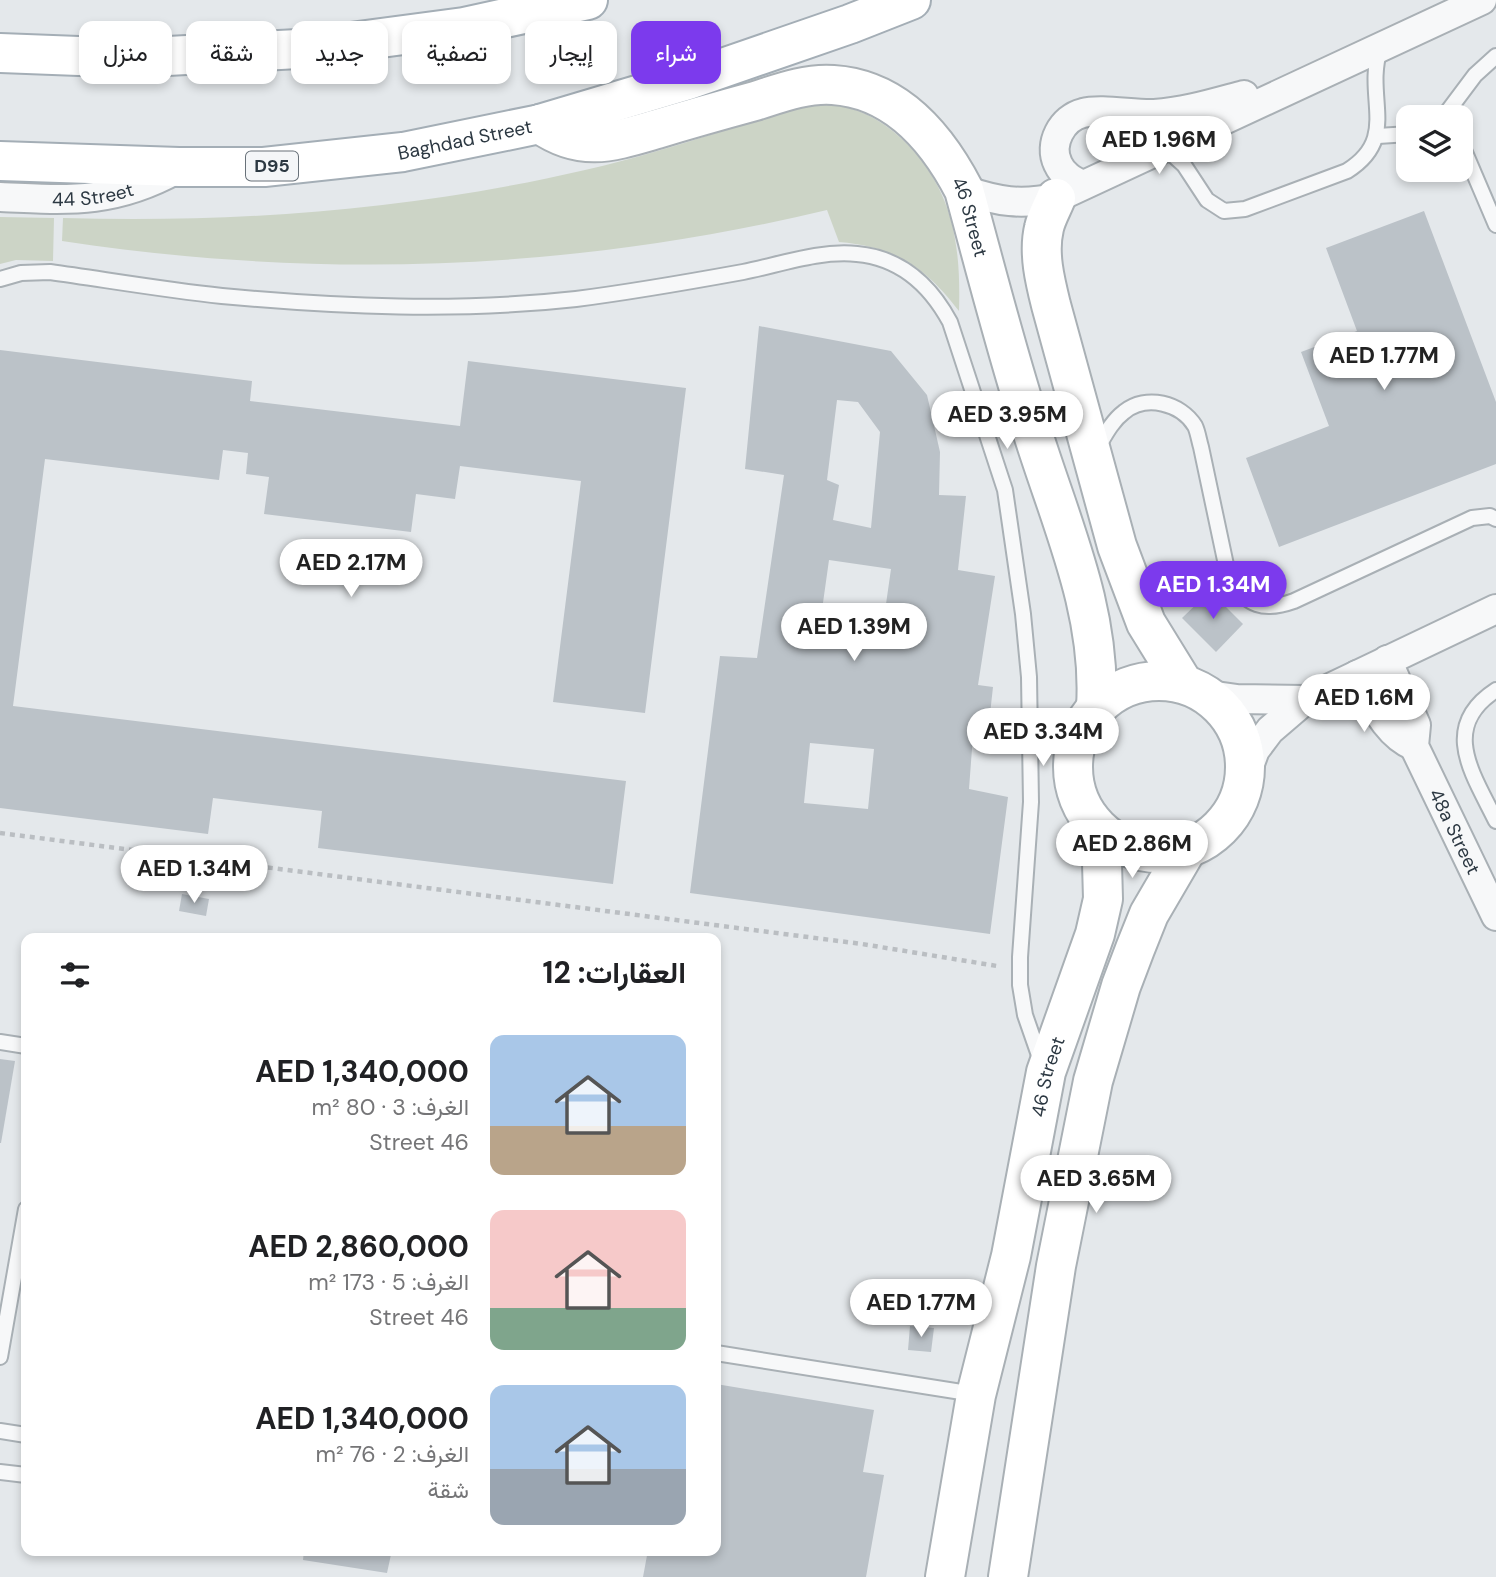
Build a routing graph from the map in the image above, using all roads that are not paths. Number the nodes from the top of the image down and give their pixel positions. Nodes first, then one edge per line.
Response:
1 (588, 0) edge
2 (911, 0) edge
3 (1482, 0) edge
4 (1381, 46) junction
5 (0, 53) edge
6 (1496, 56) edge
7 (1343, 63) junction
8 (1453, 105) edge
9 (540, 124) junction
10 (1396, 134) edge
11 (1378, 135) junction
12 (1164, 147) junction
13 (0, 161) edge
14 (180, 167) junction
15 (1473, 171) edge
16 (964, 190) junction
17 (1069, 191) junction
18 (0, 197) edge
19 (1496, 225) edge
20 (0, 279) edge
21 (1093, 455) junction
22 (1496, 519) edge
23 (1496, 609) edge
24 (1387, 660) junction
25 (1357, 674) junction
26 (1196, 689) junction
27 (1496, 690) edge
28 (1305, 700) junction
29 (1096, 707) junction
30 (1414, 746) junction
31 (1245, 777) junction
32 (1496, 821) edge
33 (1097, 828) junction
34 (1187, 849) junction
35 (1496, 916) edge
36 (0, 1042) edge
37 (21, 1045) edge
38 (1046, 1072) junction
39 (21, 1237) edge
40 (721, 1354) edge
41 (0, 1357) edge
42 (976, 1395) junction
43 (0, 1431) edge
44 (21, 1434) edge
45 (0, 1472) edge
46 (21, 1474) edge
47 (946, 1577) edge
48 (1008, 1577) edge

1 - 5 street
2 - 9 street, Baghdad Street / D95
3 - 4 street
4 - 7 street
4 - 11 lane
6 - 8 lane
7 - 12 street
7 - 17 street
9 - 14 street, Baghdad Street / D95
9 - 16 street, 46 Street
10 - 11 lane
11 - 12 lane
12 - 17 street
13 - 14 street, Baghdad Street / D95
14 - 18 street, 44 Street
15 - 19 lane
16 - 17 street
16 - 29 street, 46 Street
17 - 21 street
20 - 38 lane
21 - 22 lane
21 - 26 street
23 - 24 street
24 - 25 street
24 - 30 street, 48a Street
25 - 28 street
25 - 30 street, 48a Street
26 - 28 street
26 - 29 street
26 - 31 street
27 - 32 lane
28 - 31 street
29 - 33 street
30 - 35 street, 48a Street
31 - 34 street
33 - 34 street
33 - 38 street, 46 Street
34 - 48 street
36 - 37 lane
38 - 42 street, 46 Street
39 - 41 lane
40 - 42 lane
42 - 47 street, 46 Street
43 - 44 lane
45 - 46 lane

